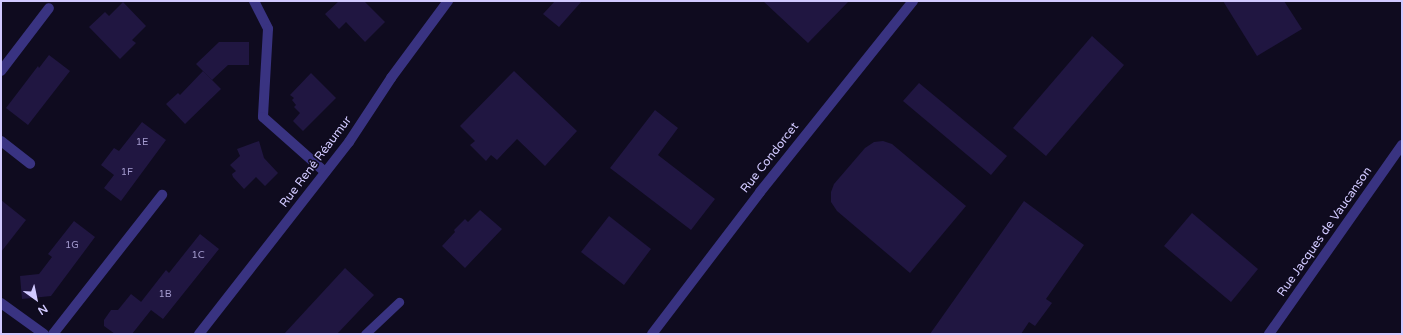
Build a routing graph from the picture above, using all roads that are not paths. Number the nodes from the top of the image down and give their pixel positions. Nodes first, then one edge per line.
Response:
1 (254, 1) edge
2 (448, 1) edge
3 (913, 1) edge
4 (49, 8) dead end
5 (1, 71) edge
6 (1, 141) edge
7 (1402, 145) edge
8 (30, 164) dead end
9 (325, 172) junction
10 (162, 196) dead end
11 (399, 302) dead end
12 (1, 303) edge
13 (44, 334) edge
14 (53, 334) edge
15 (200, 334) edge
16 (365, 334) edge
17 (652, 334) edge
18 (1269, 334) edge

1 - 9 street
2 - 9 street, Rue René Réaumur
3 - 17 street, Rue Condorcet
4 - 5 street
6 - 8 street
7 - 18 street, Rue Jacques de Vaucanson
9 - 15 street, Rue René Réaumur
10 - 14 street
11 - 16 lane
12 - 13 street

